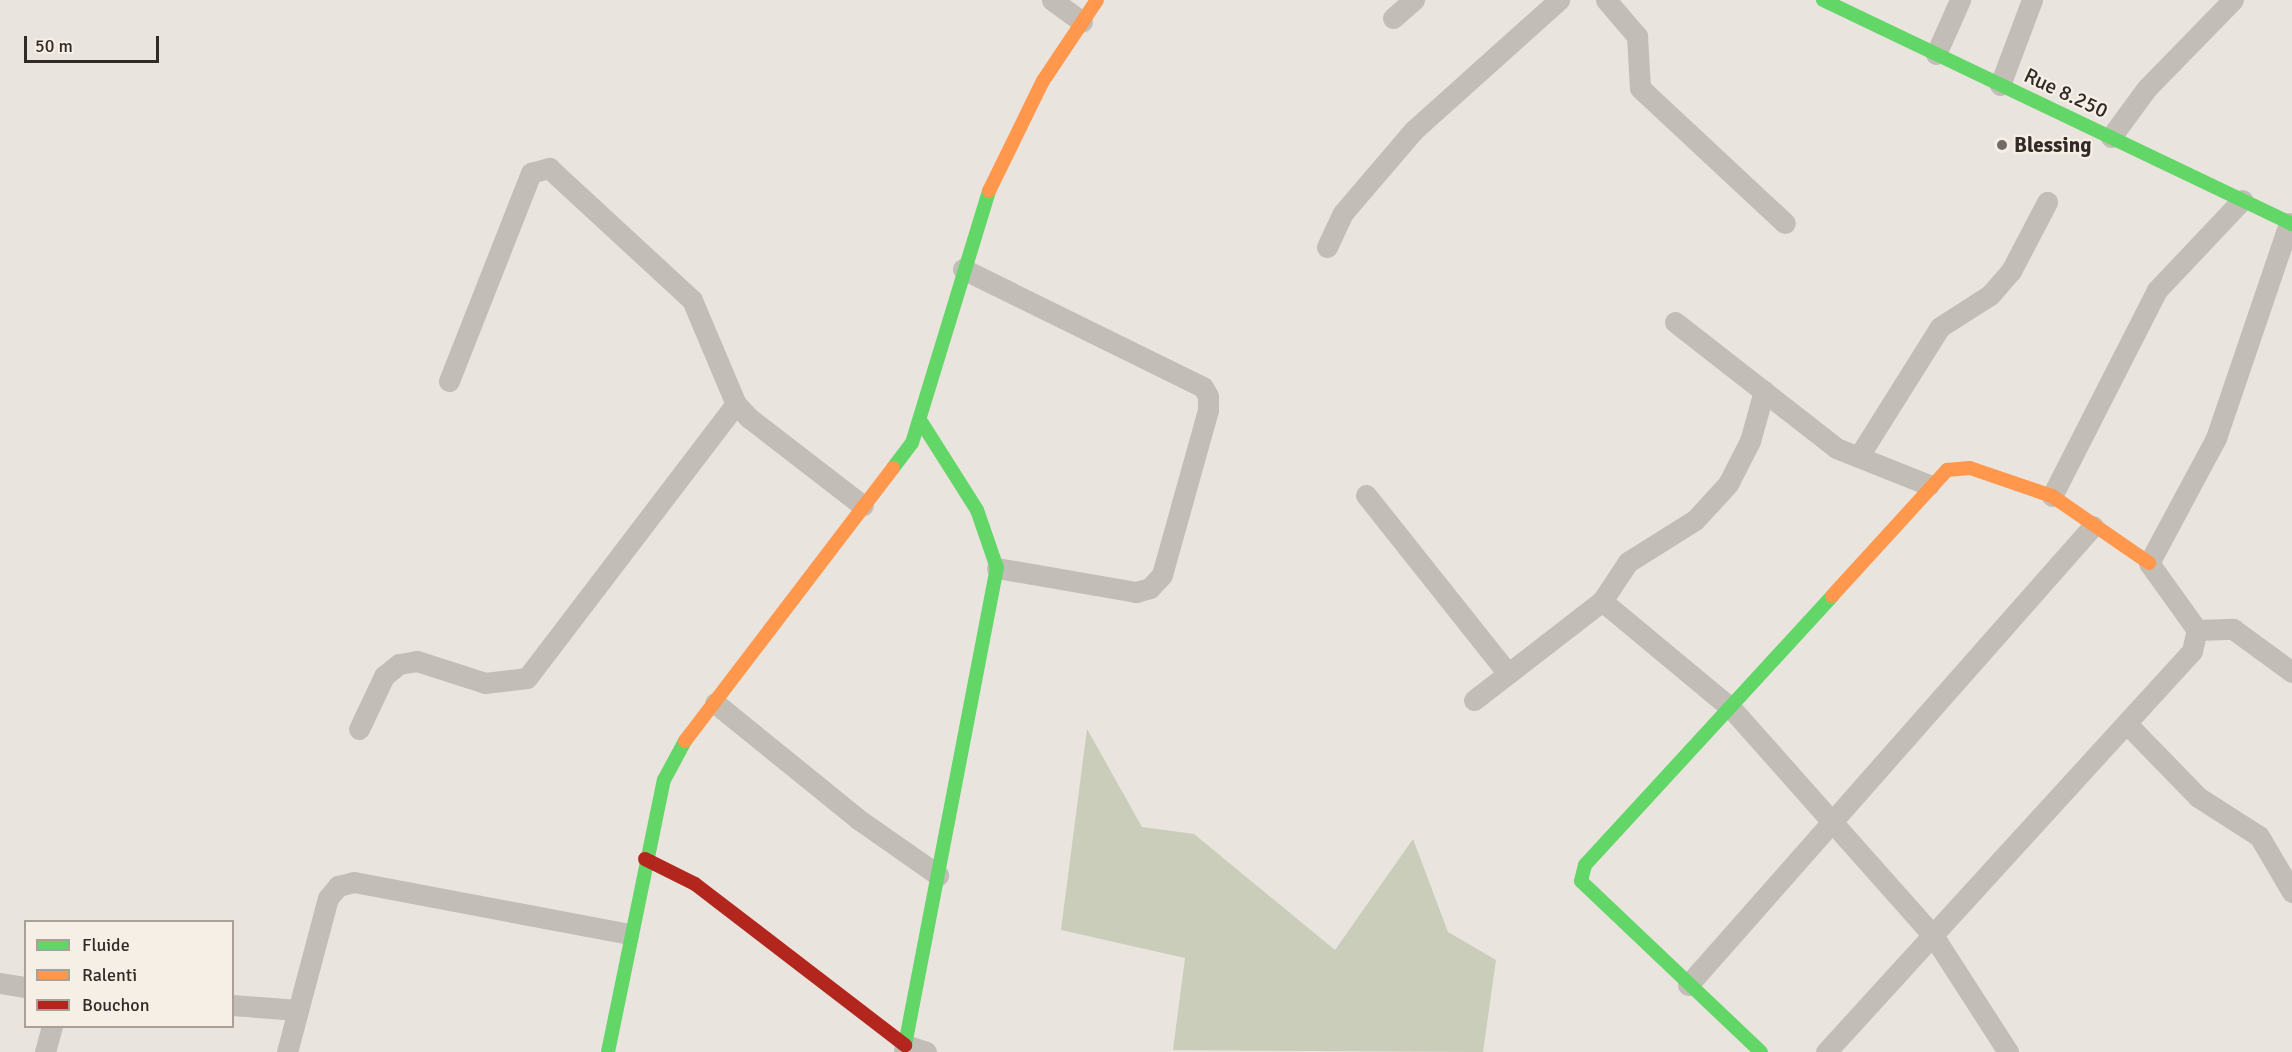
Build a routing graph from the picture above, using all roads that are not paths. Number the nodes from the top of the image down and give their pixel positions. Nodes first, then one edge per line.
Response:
1 (1052, 0) edge
2 (1096, 0) edge
3 (1414, 0) edge
4 (1559, 0) edge
5 (1605, 0) edge
6 (1823, 0) edge
7 (1960, 0) edge
8 (2032, 0) edge
9 (2233, 0) edge
10 (1393, 18) dead end
11 (1082, 22) junction
12 (1936, 54) junction
13 (2000, 85) junction
14 (2111, 138) junction
15 (2242, 200) junction
16 (2047, 202) dead end
17 (1785, 223) dead end
18 (2291, 223) edge
19 (1327, 247) dead end
20 (963, 269) junction
21 (1675, 321) dead end
22 (449, 381) dead end
23 (1764, 391) junction
24 (736, 404) junction
25 (922, 423) junction
26 (1859, 456) junction
27 (1929, 485) junction
28 (1366, 495) dead end
29 (2052, 496) junction
30 (863, 506) junction
31 (2093, 526) junction
32 (2148, 563) junction
33 (997, 568) junction
34 (1602, 601) junction
35 (2197, 630) junction
36 (1507, 672) junction
37 (2292, 672) edge
38 (1474, 700) dead end
39 (715, 703) junction
40 (1731, 708) junction
41 (2129, 726) junction
42 (359, 729) dead end
43 (1830, 821) junction
44 (645, 859) junction
45 (938, 875) junction
46 (2292, 892) edge
47 (628, 934) junction
48 (1934, 937) junction
49 (0, 983) edge
50 (1688, 985) junction
51 (24, 987) edge
52 (234, 1005) edge
53 (298, 1010) junction
54 (51, 1028) edge
55 (905, 1049) edge
56 (45, 1052) edge
57 (287, 1052) edge
58 (608, 1052) edge
59 (926, 1052) edge
60 (1761, 1052) edge
61 (1826, 1052) edge
62 (2008, 1052) edge

1 - 11 street
2 - 11 main road
3 - 10 street
4 - 19 street
5 - 17 street
6 - 12 main road, Rue 8.250
7 - 12 street
8 - 13 street
9 - 14 street
11 - 20 main road
12 - 13 main road, Rue 8.250
13 - 14 main road, Rue 8.250
14 - 15 main road, Rue 8.250
15 - 18 main road, Rue 8.250
15 - 29 street
16 - 26 street
18 - 32 street
20 - 25 main road
20 - 33 street
21 - 23 street
22 - 24 street
23 - 26 street
23 - 34 street
24 - 30 street
24 - 42 street
25 - 30 main road
25 - 33 main road
26 - 27 street
27 - 29 main road
27 - 40 main road
28 - 36 street
29 - 31 main road
30 - 39 main road
31 - 32 main road
31 - 43 street
32 - 35 street
33 - 45 main road
34 - 36 street
34 - 40 street
35 - 37 street
35 - 41 street
36 - 38 street
39 - 44 main road
39 - 45 street
40 - 43 street
40 - 50 main road
41 - 46 street
41 - 48 street
43 - 48 street
43 - 50 street
44 - 47 main road
44 - 55 main road
45 - 55 main road
47 - 53 street
47 - 58 main road
48 - 61 street
48 - 62 street
49 - 51 street
50 - 60 main road
52 - 53 street
53 - 57 street
54 - 56 street
55 - 59 street

